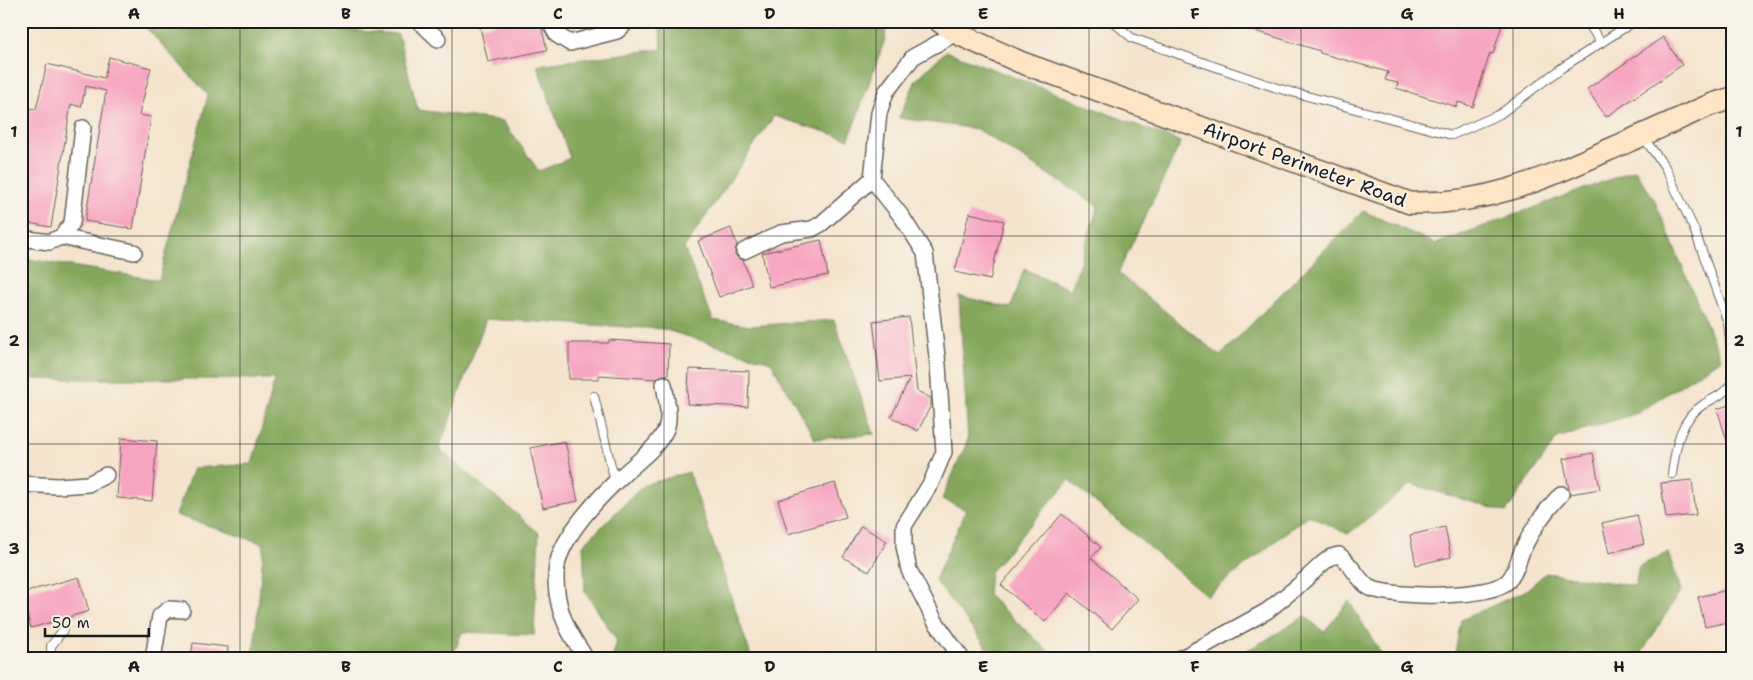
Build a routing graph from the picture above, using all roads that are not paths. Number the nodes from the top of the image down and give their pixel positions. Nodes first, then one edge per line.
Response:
1 (419, 21) edge
2 (549, 21) edge
3 (628, 21) edge
4 (1112, 21) edge
5 (1586, 21) edge
6 (1635, 21) edge
7 (948, 27) edge
8 (438, 39) dead end
9 (1601, 43) junction
10 (1732, 98) edge
11 (83, 128) dead end
12 (1641, 136) junction
13 (872, 179) junction
14 (61, 237) junction
15 (21, 238) edge
16 (744, 251) dead end
17 (134, 252) dead end
18 (1732, 356) edge
19 (1732, 382) edge
20 (664, 384) dead end
21 (594, 396) dead end
22 (1672, 474) dead end
23 (106, 475) dead end
24 (615, 482) junction
25 (21, 484) edge
26 (1560, 494) dead end
27 (182, 610) dead end
28 (63, 630) dead end
29 (51, 659) edge
30 (153, 659) edge
31 (586, 659) edge
32 (962, 659) edge
33 (1180, 659) edge

1 - 8 street
2 - 3 street
4 - 9 lane
5 - 9 lane
6 - 9 lane
7 - 12 street, Airport Perimeter Road
7 - 13 street
10 - 12 street, Airport Perimeter Road
11 - 14 street
12 - 18 lane
13 - 16 street
13 - 32 street
14 - 15 street
14 - 17 street
19 - 22 lane
20 - 24 street
21 - 24 lane
23 - 25 street
24 - 31 street
26 - 33 street
27 - 30 street
28 - 29 lane

